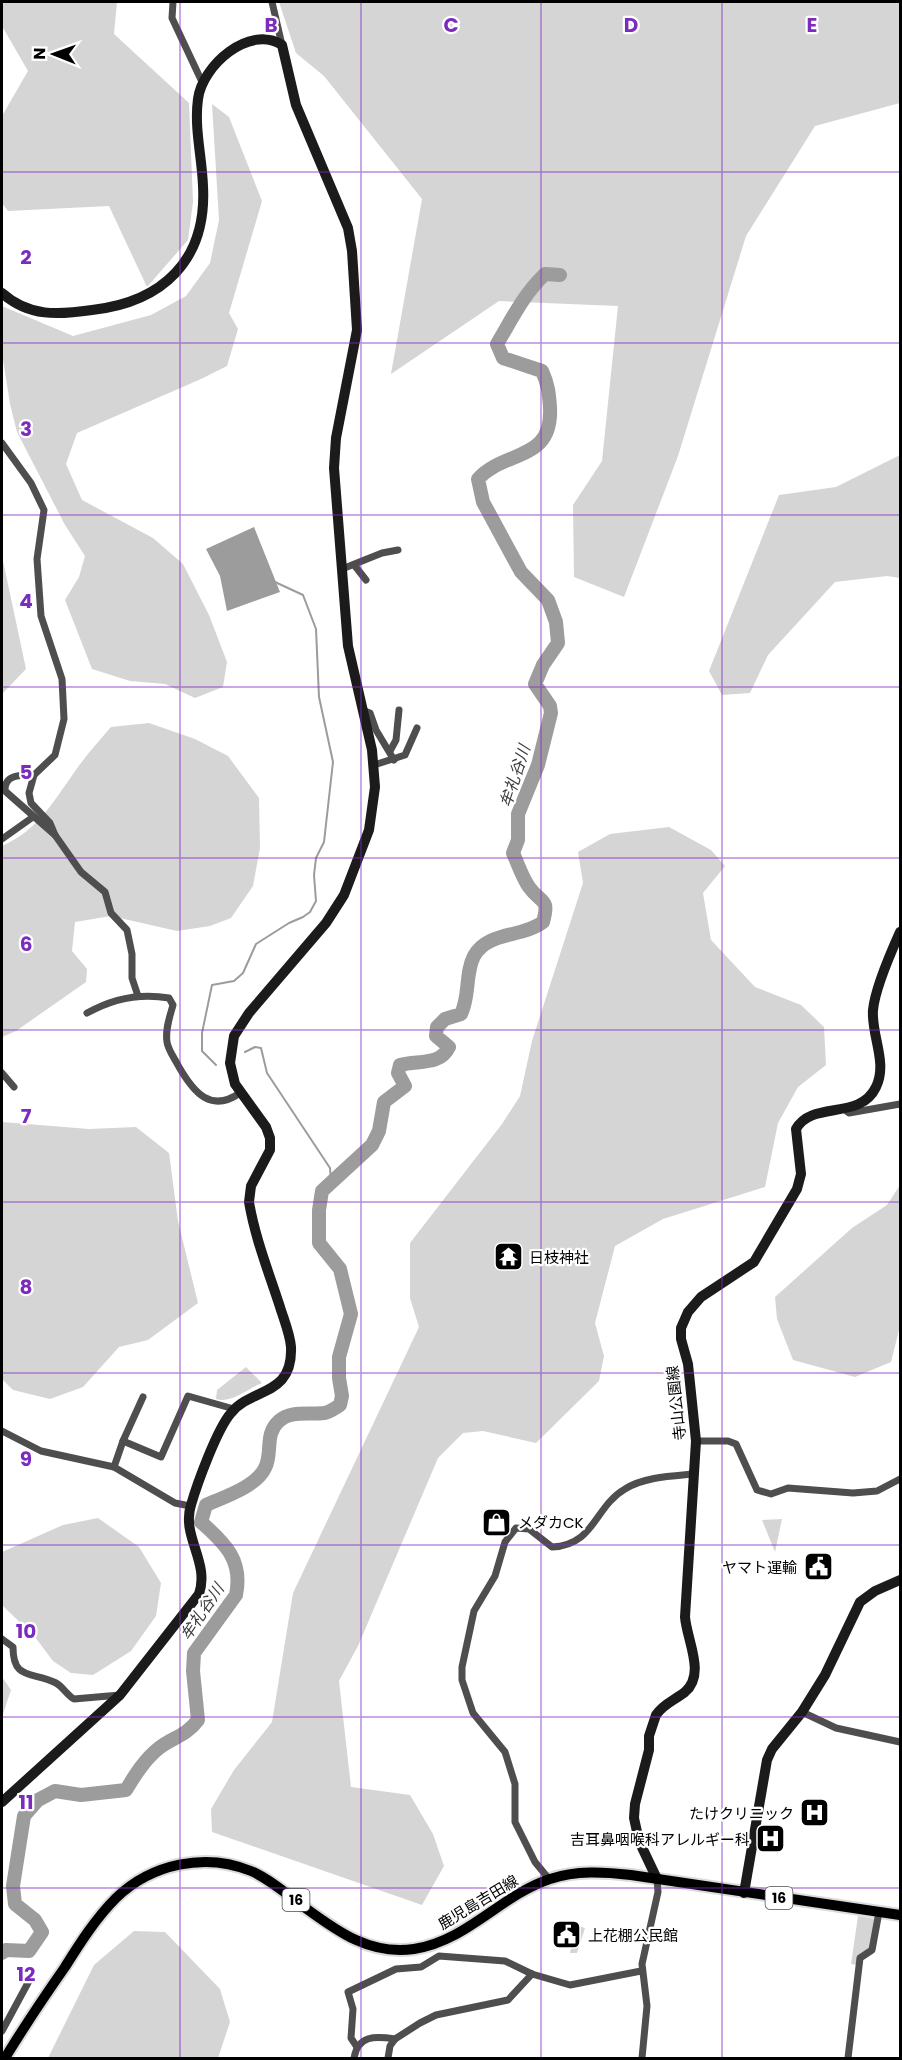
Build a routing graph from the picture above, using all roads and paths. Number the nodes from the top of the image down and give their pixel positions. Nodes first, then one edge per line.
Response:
1 (173, 2) edge
2 (273, 2) edge
3 (282, 45) junction
4 (203, 84) junction
5 (2, 293) edge
6 (2, 443) edge
7 (398, 550) dead end
8 (355, 566) junction
9 (342, 569) junction
10 (366, 580) dead end
11 (362, 710) junction
12 (399, 710) dead end
13 (417, 728) dead end
14 (390, 751) junction
15 (394, 760) junction
16 (374, 765) junction
17 (33, 775) junction
18 (33, 816) junction
19 (55, 835) junction
20 (2, 839) edge
21 (900, 932) edge
22 (138, 996) junction
23 (87, 1013) dead end
24 (2, 1073) edge
25 (14, 1087) dead end
26 (240, 1093) junction
27 (900, 1104) edge
28 (845, 1110) junction
29 (143, 1397) dead end
30 (234, 1409) junction
31 (2, 1431) edge
32 (123, 1441) junction
33 (696, 1441) junction
34 (114, 1467) junction
35 (693, 1474) junction
36 (900, 1479) edge
37 (190, 1506) junction
38 (900, 1580) edge
39 (2, 1639) edge
40 (120, 1695) junction
41 (802, 1712) junction
42 (900, 1742) edge
43 (2, 1802) edge
44 (549, 1879) junction
45 (657, 1879) junction
46 (744, 1893) junction
47 (879, 1912) junction
48 (900, 1916) edge
49 (641, 1971) junction
50 (532, 1974) junction
51 (29, 1981) dead end
52 (2, 2031) edge
53 (395, 2039) junction
54 (357, 2047) junction
55 (5, 2054) edge
56 (354, 2058) edge
57 (388, 2058) edge
58 (642, 2058) edge
59 (848, 2058) edge

1 - 4 street
2 - 3 street
3 - 4 street
3 - 9 street
4 - 5 street
6 - 17 street
7 - 8 street
8 - 9 street
8 - 10 street
9 - 11 street
11 - 14 street
11 - 16 street
12 - 14 street
13 - 15 street
14 - 15 street
15 - 16 street
16 - 26 street
17 - 18 street
17 - 19 street
18 - 19 street
18 - 20 street
19 - 22 street
21 - 28 street, 寺山公園線
22 - 23 street
22 - 26 street
24 - 25 street
26 - 30 street
27 - 28 street
28 - 33 street, 寺山公園線
29 - 32 street
30 - 32 street
30 - 37 street
31 - 34 street
32 - 34 street
33 - 35 street, 寺山公園線
33 - 36 street
34 - 37 street
35 - 44 street
35 - 45 street, 寺山公園線
37 - 40 street
38 - 41 street
39 - 40 street
40 - 43 street
41 - 42 street
41 - 46 street
44 - 45 main road, 鹿児島吉田線 / 16
44 - 55 main road, 鹿児島吉田線 / 16
45 - 46 main road, 鹿児島吉田線 / 16
45 - 49 street
46 - 47 main road, 鹿児島吉田線 / 16
47 - 48 main road, 鹿児島吉田線 / 16
47 - 59 street
49 - 50 street
49 - 58 street
50 - 53 street
50 - 54 street
51 - 52 street
53 - 54 street
53 - 57 street
54 - 56 street

